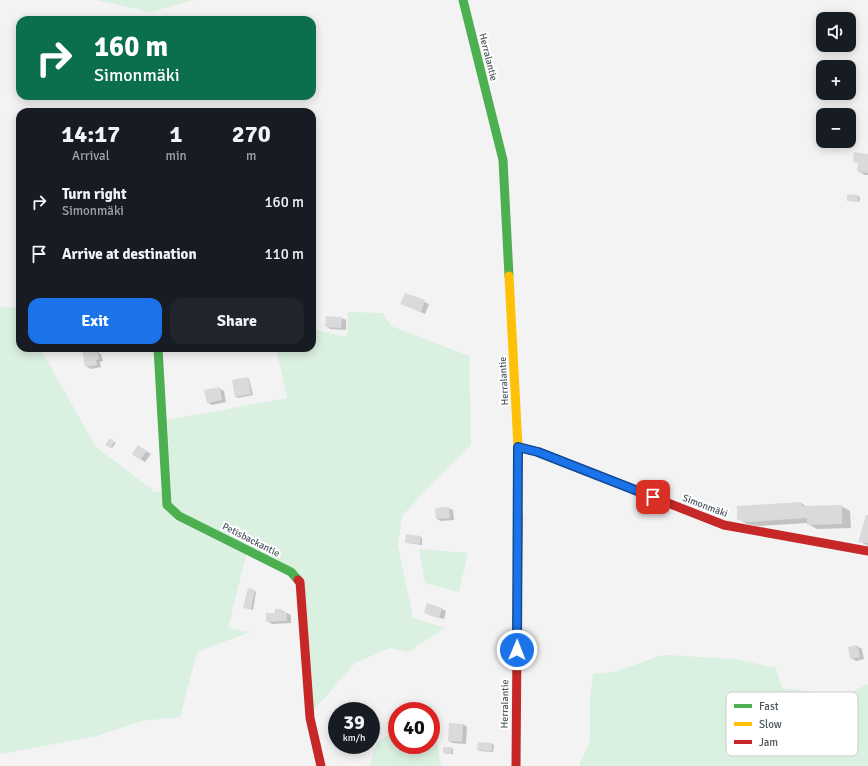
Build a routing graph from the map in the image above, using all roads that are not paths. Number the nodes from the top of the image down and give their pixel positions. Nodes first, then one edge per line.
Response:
1 (462, 0) edge
2 (158, 352) edge
3 (518, 447) junction
4 (868, 551) edge
5 (321, 766) edge
6 (516, 766) edge

1 - 3 street, Herralantie
2 - 5 street, Petisbackantie
3 - 4 street, Simonmäki
3 - 6 street, Herralantie

